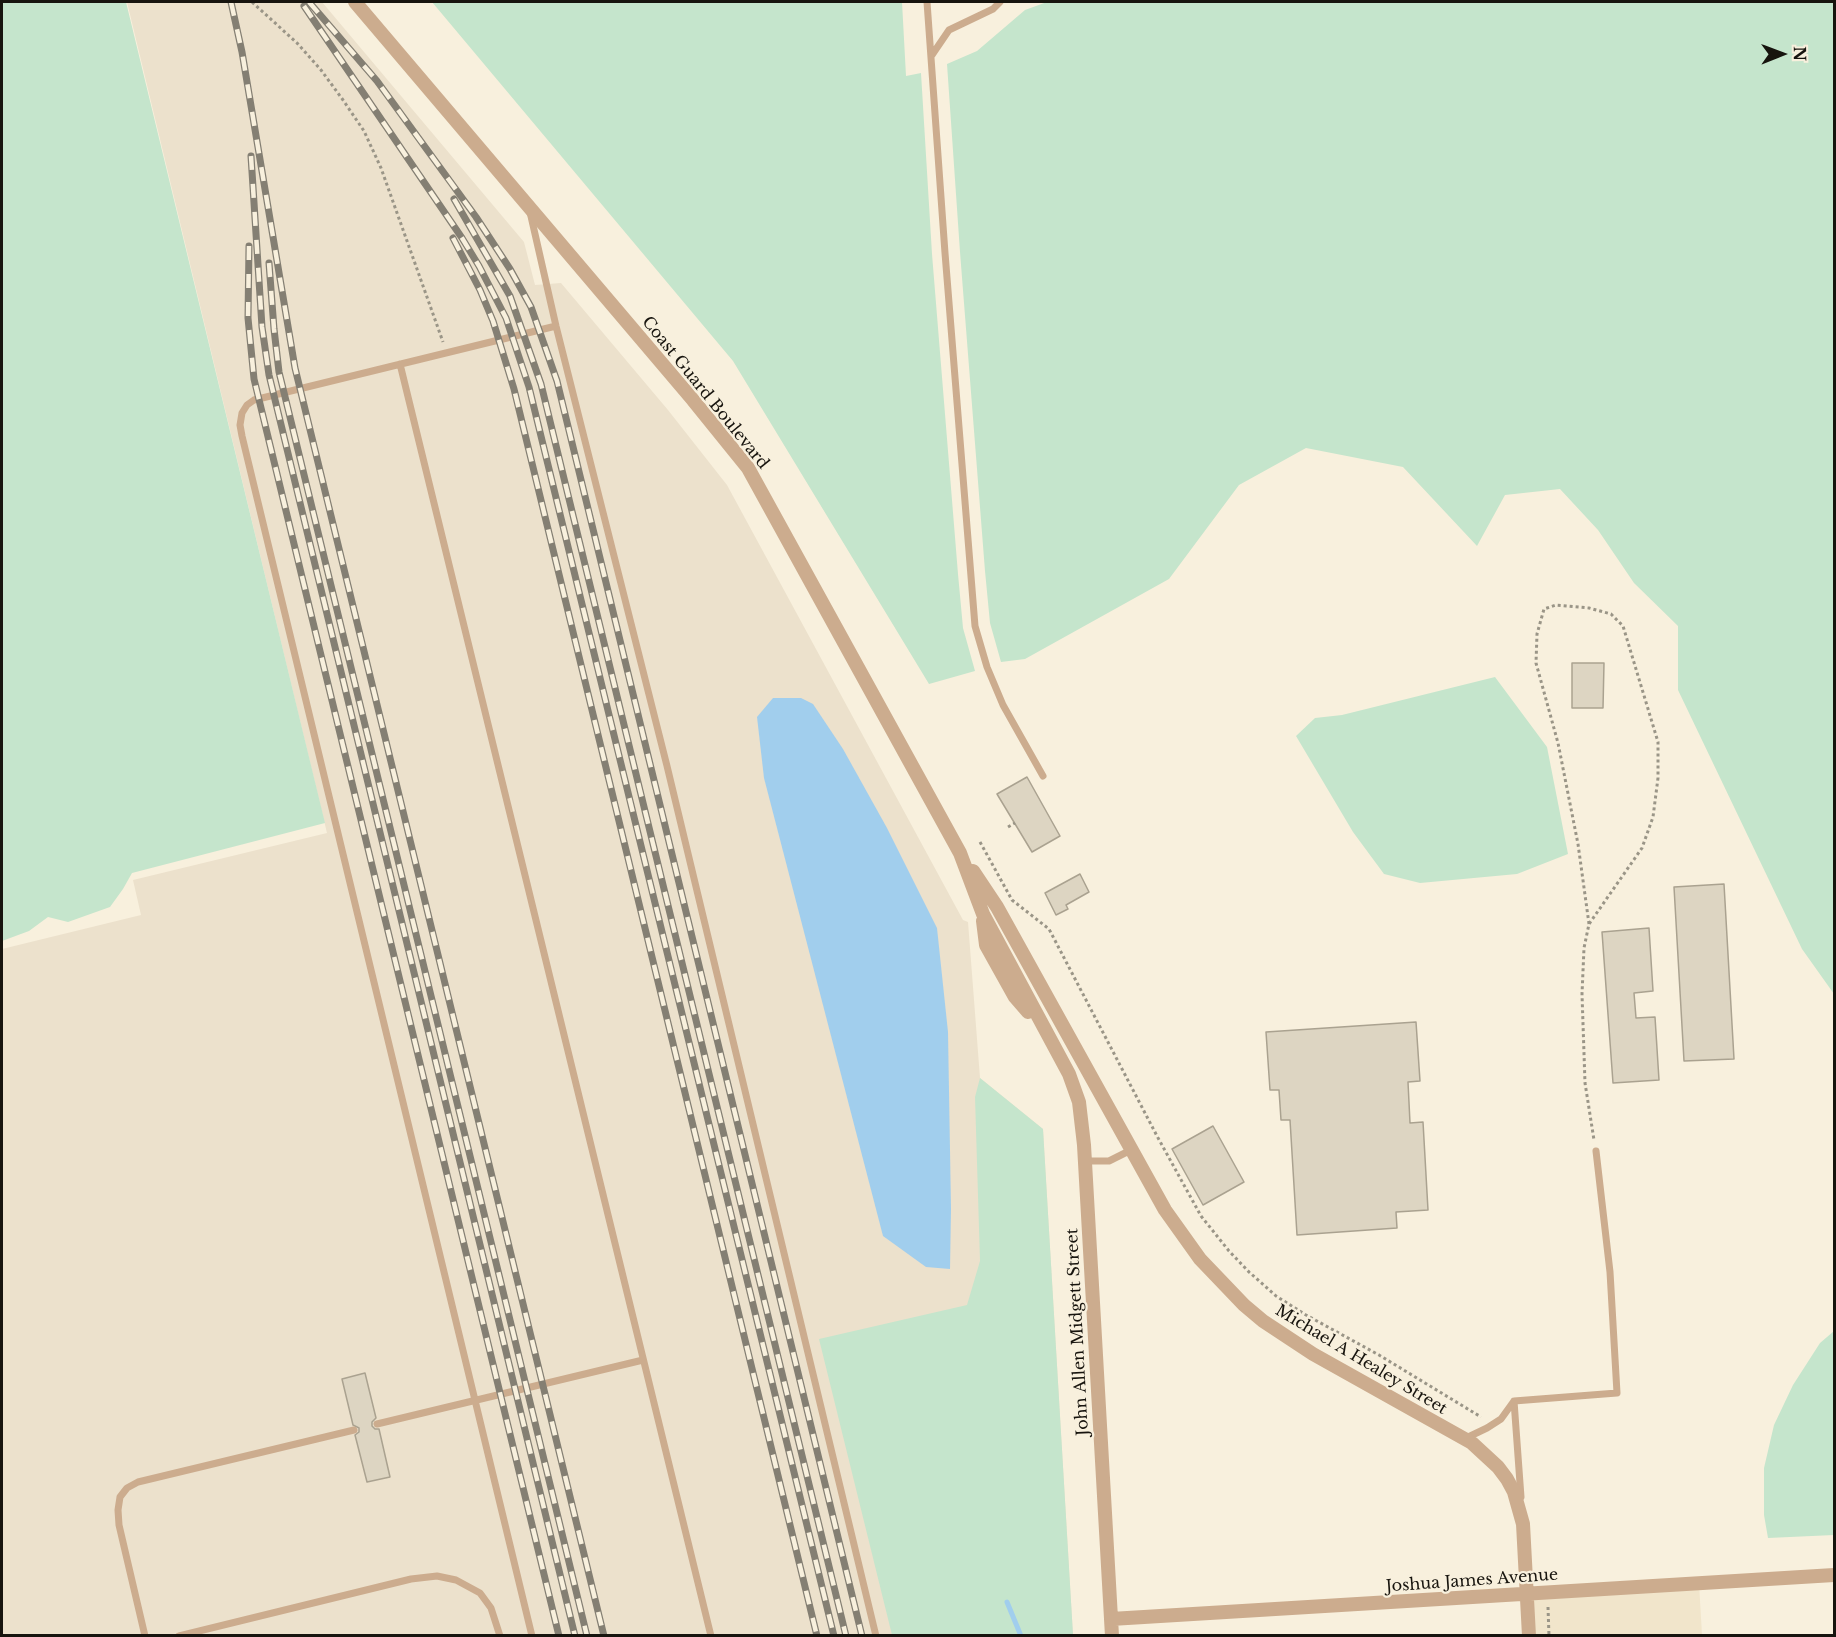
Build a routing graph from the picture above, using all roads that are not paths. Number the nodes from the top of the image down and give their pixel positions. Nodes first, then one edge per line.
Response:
1 (355, 2) edge
2 (927, 2) edge
3 (1000, 2) edge
4 (932, 55) junction
5 (529, 207) junction
6 (556, 326) junction
7 (400, 364) junction
8 (1043, 776) dead end
9 (960, 853) junction
10 (998, 907) joint
11 (983, 914) joint
12 (1131, 1150) junction
13 (1596, 1151) road end
14 (1084, 1161) junction
15 (644, 1360) junction
16 (475, 1400) junction
17 (1514, 1401) junction
18 (377, 1424) dead end
19 (354, 1430) dead end
20 (1464, 1439) junction
21 (1522, 1524) junction
22 (1834, 1575) edge
23 (1527, 1595) junction
24 (1111, 1619) junction
25 (145, 1635) edge
26 (179, 1635) edge
27 (500, 1635) edge
28 (532, 1635) edge
29 (711, 1635) edge
30 (876, 1635) edge
31 (1112, 1635) edge
32 (1528, 1635) edge

1 - 5 street, Coast Guard Boulevard
2 - 4 lane
3 - 4 lane
4 - 8 lane
5 - 6 lane
5 - 9 street, Coast Guard Boulevard
6 - 7 lane
6 - 30 lane
7 - 15 lane
7 - 16 lane
9 - 10 street, Coast Guard Boulevard
9 - 11 street, Coast Guard Boulevard
10 - 12 street, Michael A Healey Street
11 - 14 street, John Allen Midgett Street
12 - 14 lane
12 - 20 street, Michael A Healey Street
13 - 17 lane
14 - 24 street, John Allen Midgett Street
15 - 16 lane
15 - 29 lane
16 - 18 lane
16 - 28 lane
17 - 20 lane
17 - 21 lane
19 - 25 lane
20 - 21 street, Michael A Healey Street
21 - 23 street, Michael A Healey Street
22 - 23 street, Joshua James Avenue
23 - 24 street, Joshua James Avenue
23 - 32 street, Michael A Healey Street
24 - 31 street, John Allen Midgett Street
26 - 27 lane

